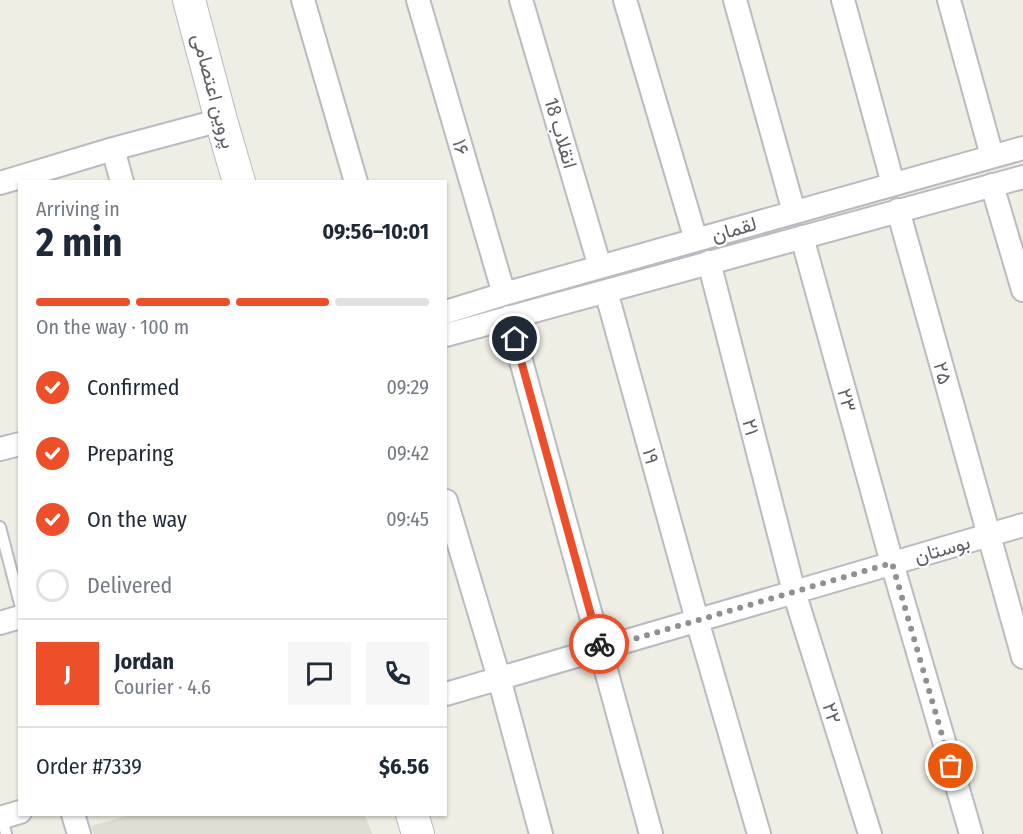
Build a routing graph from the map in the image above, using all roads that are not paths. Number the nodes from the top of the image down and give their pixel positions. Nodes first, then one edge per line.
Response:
1 (189, 0) edge
2 (303, 0) edge
3 (418, 0) edge
4 (522, 0) edge
5 (625, 0) edge
6 (735, 0) edge
7 (843, 0) edge
8 (949, 0) edge
9 (220, 120) junction
10 (1023, 148) edge
11 (113, 149) junction
12 (993, 156) junction
13 (1023, 177) edge
14 (25, 179) edge
15 (18, 180) edge
16 (121, 180) edge
17 (238, 180) edge
18 (355, 180) edge
19 (0, 183) edge
20 (893, 184) junction
21 (992, 185) junction
22 (898, 210) junction
23 (794, 212) junction
24 (801, 237) junction
25 (696, 240) junction
26 (709, 262) junction
27 (600, 267) junction
28 (1023, 290) edge
29 (606, 291) junction
30 (504, 294) junction
31 (447, 312) edge
32 (509, 317) junction
33 (447, 334) edge
34 (447, 504) edge
35 (1023, 525) edge
36 (0, 527) edge
37 (988, 535) junction
38 (892, 563) junction
39 (794, 592) junction
40 (18, 596) edge
41 (18, 618) edge
42 (697, 620) junction
43 (0, 623) edge
44 (600, 649) junction
45 (1023, 657) edge
46 (499, 678) junction
47 (447, 694) edge
48 (74, 816) edge
49 (413, 816) edge
50 (79, 834) edge
51 (418, 834) edge
52 (541, 834) edge
53 (651, 834) edge
54 (759, 834) edge
55 (870, 834) edge
56 (971, 834) edge

1 - 9 street, پروین اعتصامی
2 - 18 street
3 - 30 street, ۱۶
4 - 27 street, انقلاب 18
5 - 25 street
6 - 23 street
7 - 20 street
8 - 12 street
9 - 11 street
9 - 17 street, پروین اعتصامی
10 - 12 street, لقمان
11 - 14 street
11 - 16 street
12 - 20 street, لقمان
13 - 21 street, لقمان
15 - 19 street
20 - 23 street, لقمان
21 - 22 street, لقمان
21 - 28 street
22 - 24 street, لقمان
22 - 37 street, ۲۵
23 - 25 street, لقمان
24 - 26 street, لقمان
24 - 38 street, ۲۳
25 - 27 street, لقمان
26 - 29 street, لقمان
26 - 39 street, ۲۱
27 - 30 street, لقمان
29 - 32 street, لقمان
29 - 42 street, ۱۹
30 - 31 street, لقمان
32 - 33 street, لقمان
32 - 44 street
34 - 46 street
35 - 37 street, بوستان
36 - 40 lane
37 - 38 street, بوستان
37 - 45 street, ۲۵
38 - 39 street, بوستان
38 - 56 street, ۲۳
39 - 42 street, بوستان
39 - 55 street, ۲۲
41 - 43 street
42 - 44 street, بوستان
42 - 54 street, ۱۹
44 - 46 street, بوستان
44 - 53 street
46 - 47 street, بوستان
46 - 52 street
48 - 50 street
49 - 51 street

